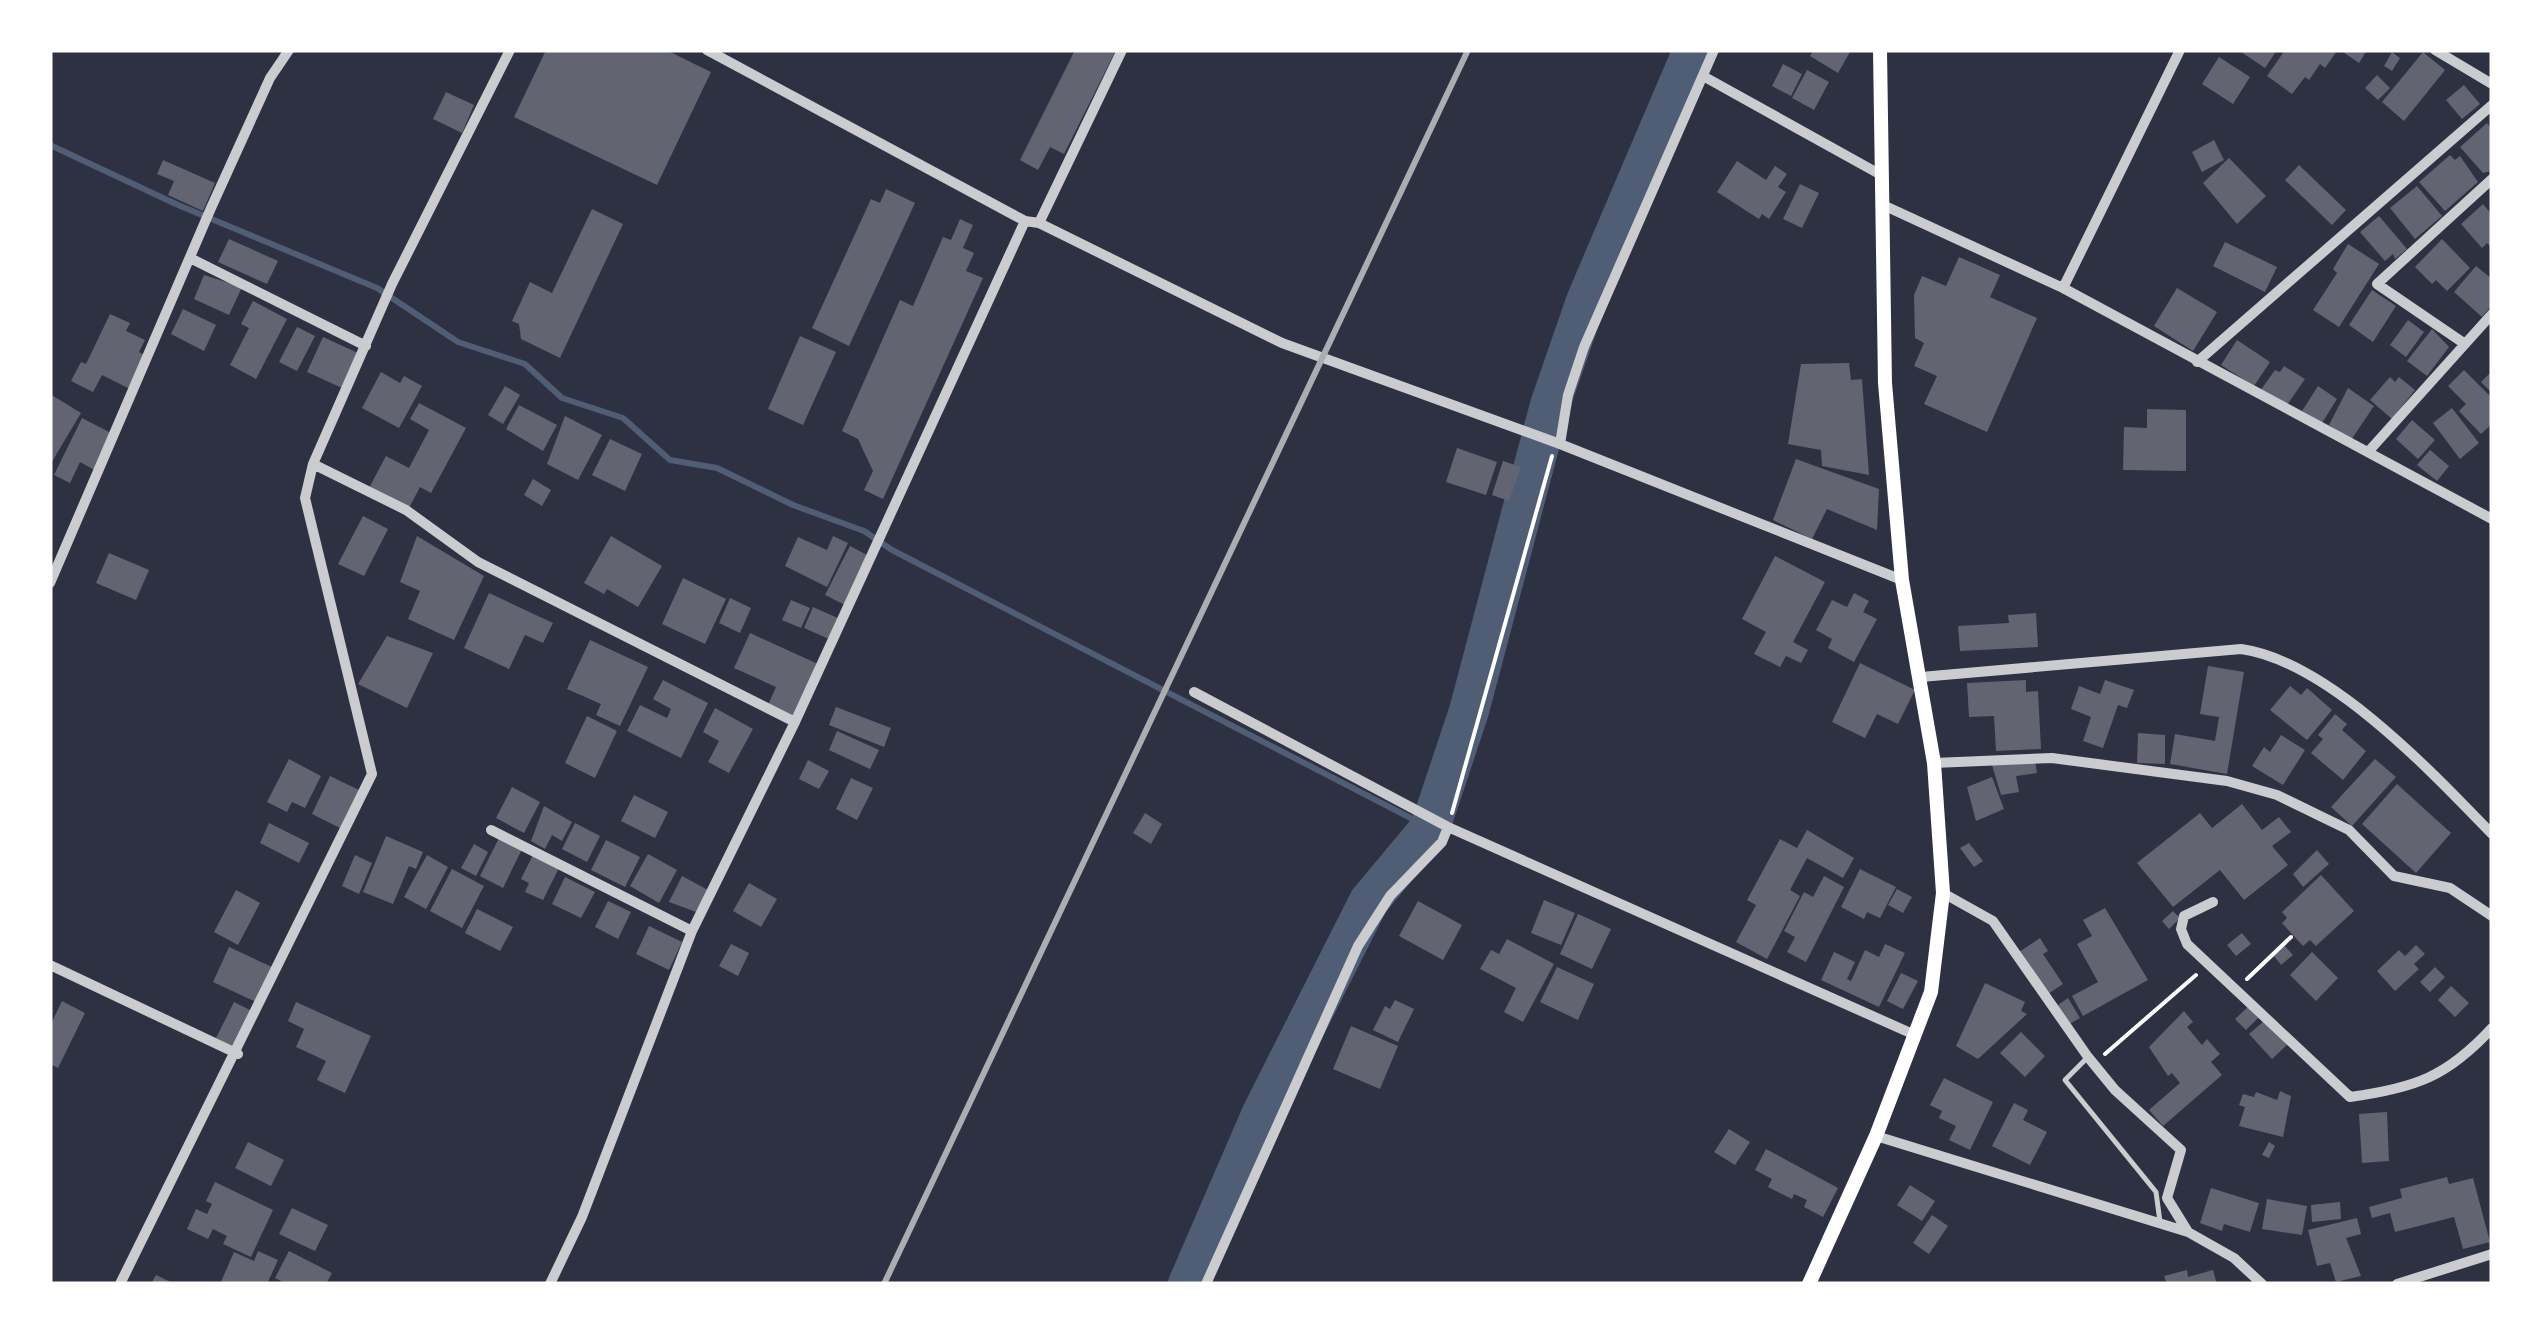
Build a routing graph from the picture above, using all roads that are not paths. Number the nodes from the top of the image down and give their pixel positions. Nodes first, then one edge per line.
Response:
1 (288, 50) edge
2 (510, 50) edge
3 (707, 50) edge
4 (1122, 50) edge
5 (1714, 50) edge
6 (1880, 50) edge
7 (2180, 50) edge
8 (2435, 50) edge
9 (1703, 76) junction
10 (2492, 84) edge
11 (2492, 106) edge
12 (1883, 176) junction
13 (2489, 186) edge
14 (1884, 205) junction
15 (1025, 221) junction
16 (1039, 223) junction
17 (190, 258) junction
18 (2063, 288) junction
19 (2492, 314) edge
20 (2465, 344) junction
21 (366, 346) junction
22 (2196, 362) junction
23 (1560, 444) junction
24 (2368, 452) junction
25 (313, 464) junction
26 (2492, 519) edge
27 (1902, 580) junction
28 (50, 583) edge
29 (1922, 677) junction
30 (1194, 692) dead end
31 (795, 722) junction
32 (1934, 763) junction
33 (1448, 827) junction
34 (491, 830) dead end
35 (2492, 834) edge
36 (1943, 893) junction
37 (2212, 902) dead end
38 (2492, 916) edge
39 (692, 931) junction
40 (50, 964) edge
41 (2492, 1028) edge
42 (1915, 1034) junction
43 (238, 1054) junction
44 (2091, 1060) junction
45 (1876, 1136) junction
46 (2161, 1223) junction
47 (2188, 1232) junction
48 (2492, 1254) edge
49 (120, 1284) edge
50 (550, 1284) edge
51 (1206, 1284) edge
52 (1809, 1284) edge
53 (2262, 1284) edge
54 (2397, 1284) edge

1 - 17 street
2 - 21 street
3 - 15 street
4 - 16 street
5 - 9 street
6 - 12 main road
7 - 18 street
8 - 10 street
9 - 12 street
9 - 23 street
11 - 22 street
12 - 14 main road
13 - 20 street
14 - 18 street
14 - 27 main road
15 - 16 street
15 - 31 street
16 - 23 street
17 - 21 street
17 - 28 street
18 - 22 street
19 - 20 street
20 - 24 street
21 - 25 street
22 - 24 street
23 - 27 street
24 - 26 street
25 - 31 street
25 - 43 street
27 - 29 main road
29 - 32 main road
29 - 35 street
30 - 33 street
31 - 39 street
32 - 36 main road
32 - 38 street
33 - 42 street
33 - 51 street
34 - 39 street
36 - 42 main road
36 - 44 street
37 - 41 street
39 - 50 street
40 - 43 street
42 - 45 main road
43 - 49 street
44 - 46 lane
44 - 47 street
45 - 46 street
45 - 52 main road
46 - 47 street
47 - 53 street
48 - 54 street

